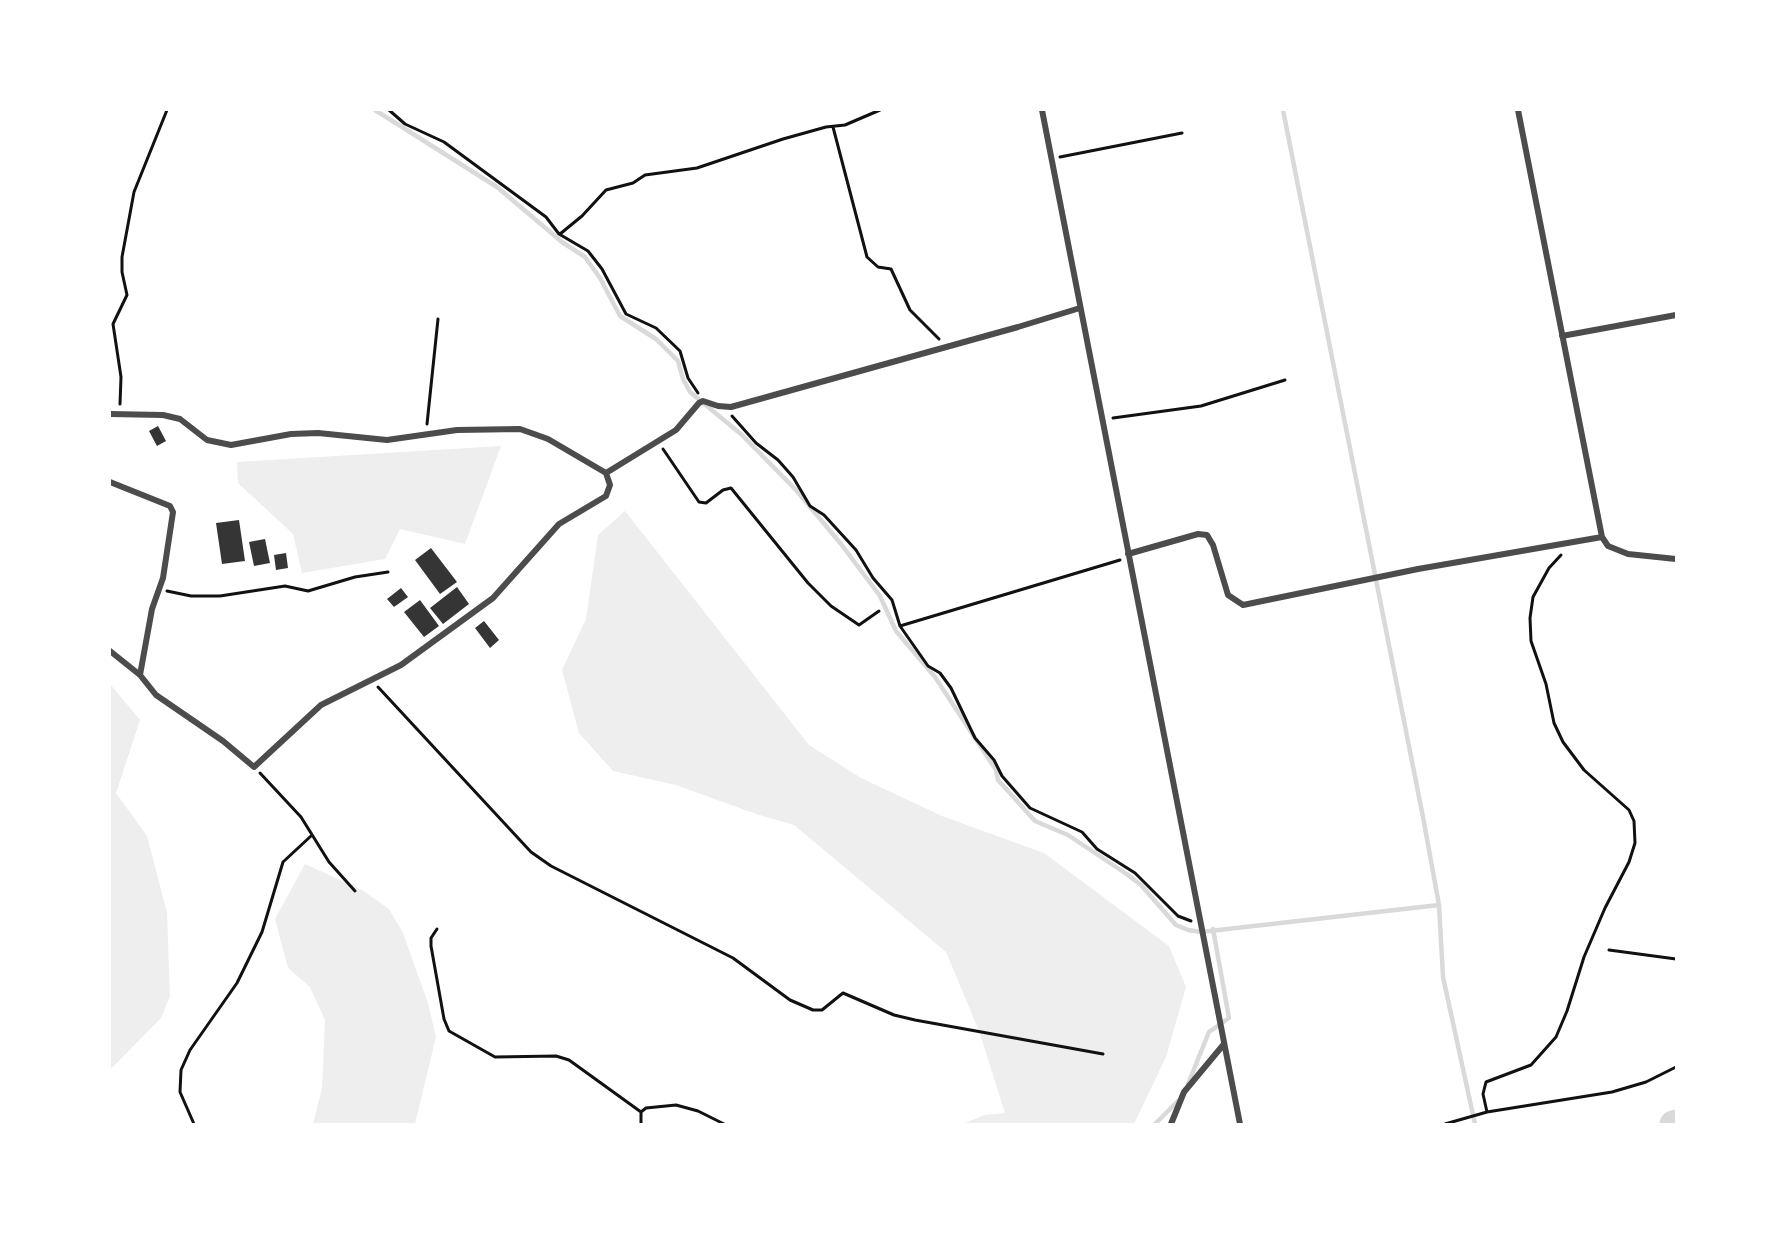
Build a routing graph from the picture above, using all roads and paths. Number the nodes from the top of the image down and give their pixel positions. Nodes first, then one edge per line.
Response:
1 (167, 110) edge
2 (389, 110) edge
3 (880, 110) edge
4 (1042, 110) edge
5 (1518, 110) edge
6 (833, 127) junction
7 (1182, 133) dead end
8 (1053, 159) junction
9 (560, 234) junction
10 (1080, 308) junction
11 (1677, 315) edge
12 (438, 319) dead end
13 (1562, 336) junction
14 (940, 347) junction
15 (1285, 380) dead end
16 (703, 401) junction
17 (726, 407) junction
18 (110, 414) edge
19 (119, 414) junction
20 (1102, 420) junction
21 (426, 435) junction
22 (659, 442) junction
23 (606, 473) junction
24 (110, 482) edge
25 (1602, 537) junction
26 (1567, 545) junction
27 (1128, 554) junction
28 (1677, 559) edge
29 (388, 572) dead end
30 (159, 589) junction
31 (879, 610) dead end
32 (900, 626) junction
33 (110, 651) edge
34 (140, 675) junction
35 (371, 679) junction
36 (256, 766) junction
37 (311, 836) junction
38 (356, 891) dead end
39 (1200, 921) junction
40 (437, 929) dead end
41 (1609, 950) dead end
42 (1677, 959) edge
43 (1224, 1044) junction
44 (1103, 1054) dead end
45 (1677, 1067) edge
46 (641, 1112) junction
47 (1486, 1112) junction
48 (194, 1125) edge
49 (641, 1125) edge
50 (724, 1125) edge
51 (1171, 1125) edge
52 (1240, 1125) edge
53 (1445, 1125) edge

1 - 19 path
2 - 9 path
3 - 6 path
4 - 8 street
5 - 13 street
6 - 9 path
6 - 14 path
7 - 8 path
8 - 10 street
9 - 16 path
10 - 14 street
10 - 20 street
11 - 13 street
12 - 21 path
13 - 25 street
14 - 17 street
15 - 20 path
16 - 17 street
16 - 22 street
17 - 32 path
18 - 19 street
19 - 21 street
20 - 27 street
21 - 23 street
22 - 23 street
22 - 31 path
23 - 35 street
24 - 30 street
25 - 26 street
25 - 28 street
26 - 27 street
26 - 47 path
27 - 32 path
27 - 39 street
29 - 30 path
30 - 34 street
32 - 39 path
33 - 34 street
34 - 36 street
35 - 36 street
35 - 44 path
36 - 37 path
37 - 38 path
37 - 48 path
39 - 43 street
40 - 46 path
41 - 42 path
43 - 51 street
43 - 52 street
45 - 47 path
46 - 49 path
46 - 50 path
47 - 53 path

